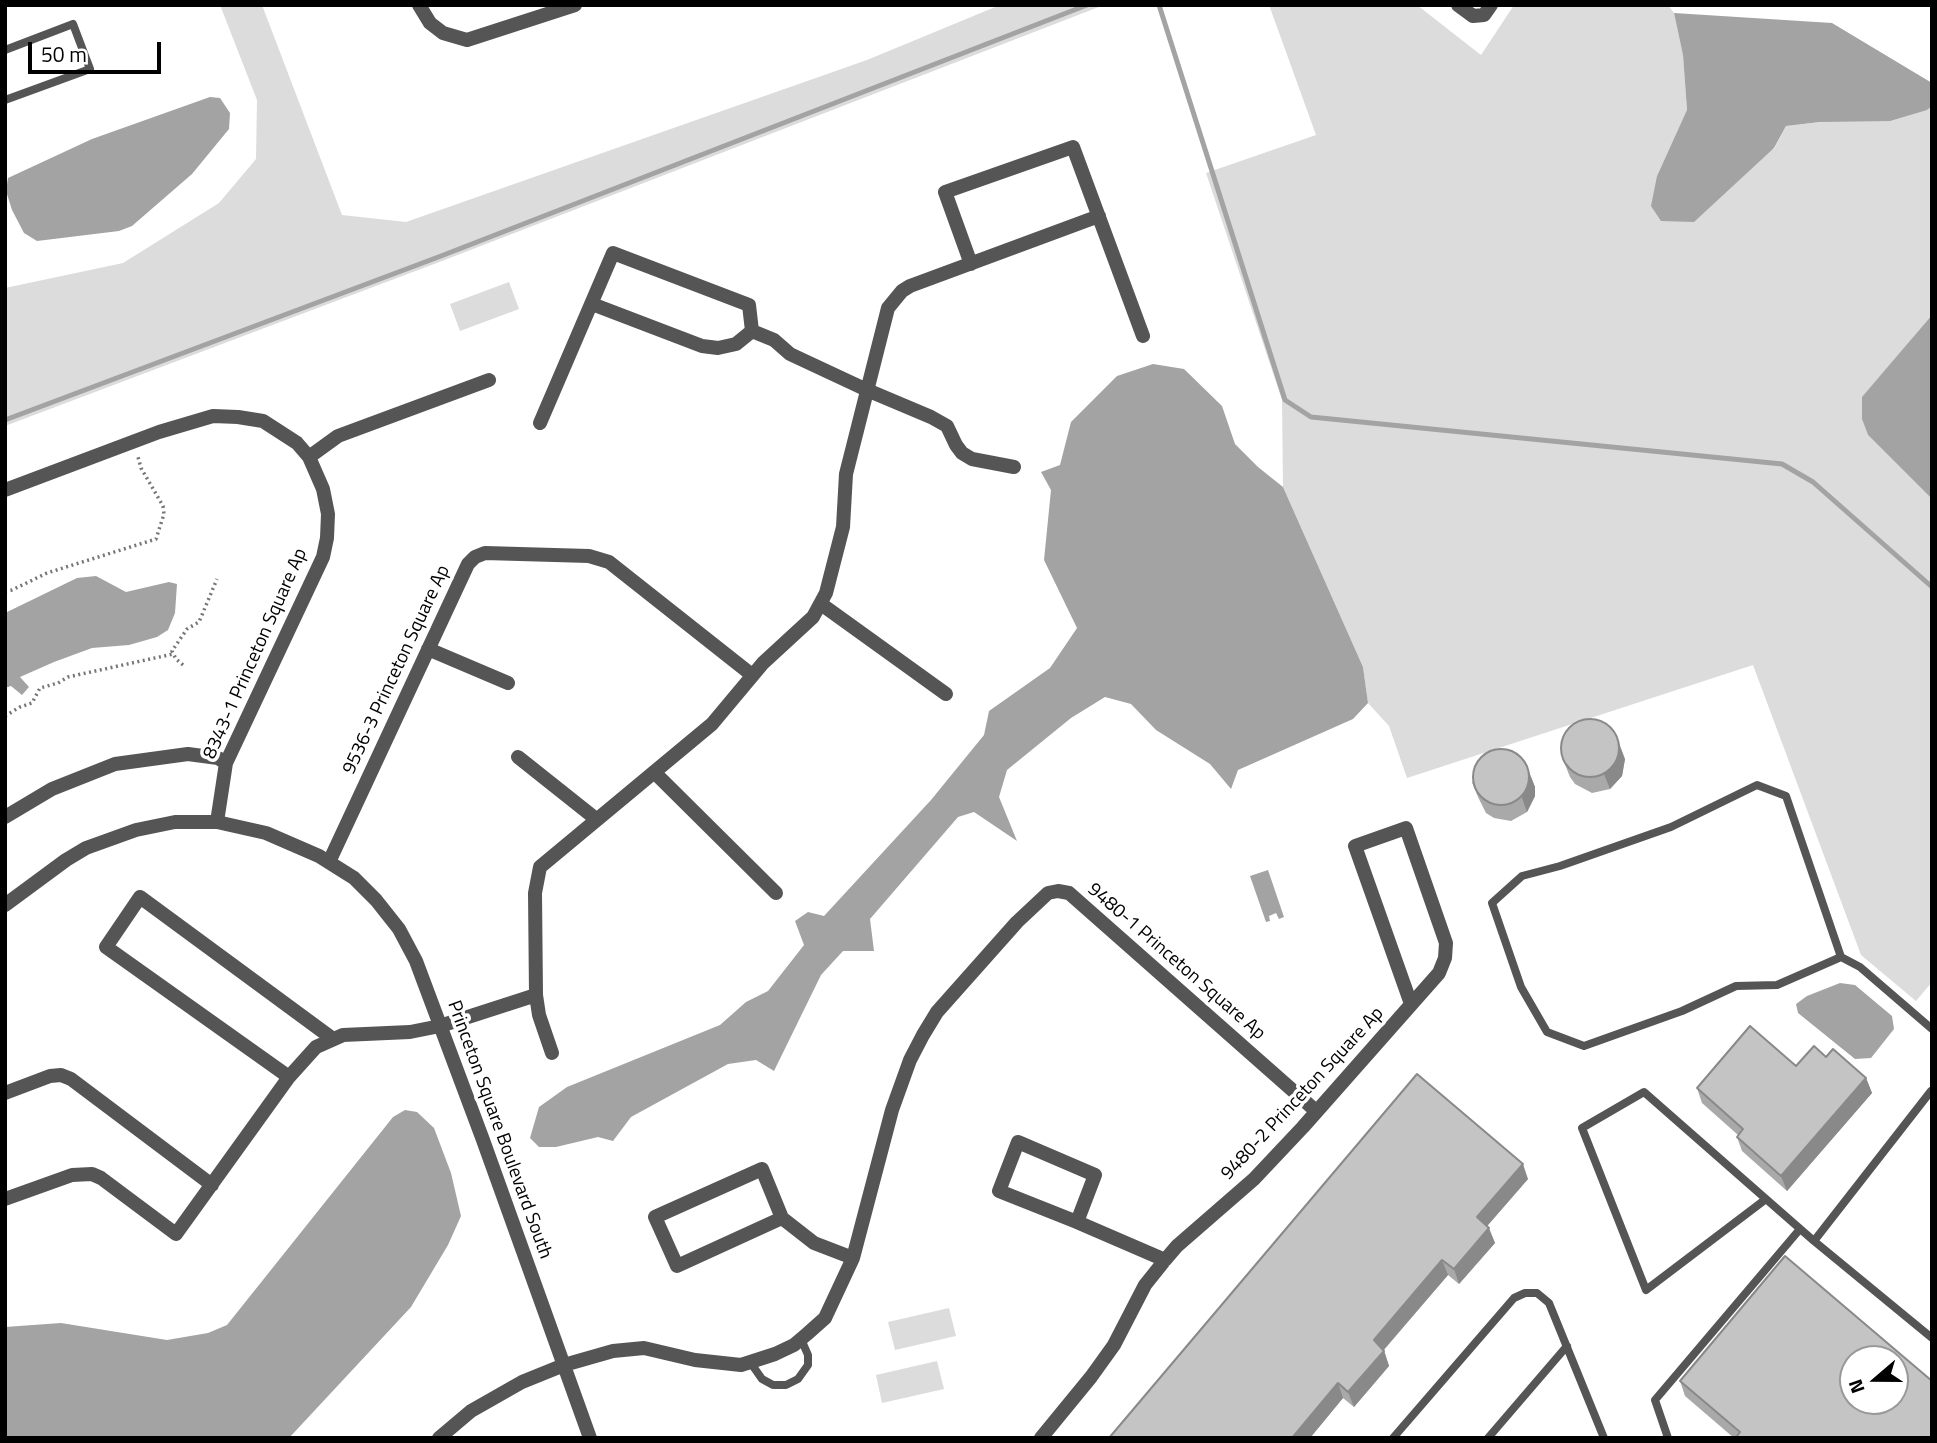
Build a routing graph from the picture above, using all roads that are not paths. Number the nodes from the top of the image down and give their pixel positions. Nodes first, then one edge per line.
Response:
1 (419, 5) edge
2 (575, 5) edge
3 (1458, 5) edge
4 (1491, 5) edge
5 (5, 50) edge
6 (5, 100) edge
7 (1099, 216) junction
8 (971, 264) junction
9 (592, 304) junction
10 (752, 331) junction
11 (1143, 336) dead end
12 (489, 380) dead end
13 (867, 390) junction
14 (540, 422) dead end
15 (309, 457) junction
16 (1014, 467) dead end
17 (5, 490) edge
18 (821, 604) junction
19 (428, 649) junction
20 (752, 675) junction
21 (508, 683) dead end
22 (946, 694) dead end
23 (518, 757) dead end
24 (226, 763) junction
25 (654, 772) junction
26 (5, 817) edge
27 (596, 819) junction
28 (217, 822) junction
29 (329, 862) junction
30 (776, 893) dead end
31 (5, 905) edge
32 (1841, 957) junction
33 (536, 995) junction
34 (1411, 1004) junction
35 (440, 1026) junction
36 (1932, 1029) edge
37 (333, 1039) junction
38 (552, 1053) dead end
39 (289, 1077) junction
40 (1931, 1091) edge
41 (5, 1093) edge
42 (1316, 1111) junction
43 (212, 1185) junction
44 (5, 1199) edge
45 (1766, 1199) junction
46 (782, 1218) junction
47 (1077, 1222) junction
48 (1800, 1229) junction
49 (1814, 1241) junction
50 (853, 1258) junction
51 (1165, 1260) junction
52 (1932, 1338) edge
53 (801, 1339) junction
54 (1567, 1346) junction
55 (750, 1362) junction
56 (564, 1365) junction
57 (447, 1435) edge
58 (590, 1438) edge
59 (1041, 1438) edge
60 (1393, 1438) edge
61 (1488, 1438) edge
62 (1604, 1438) edge
63 (1668, 1438) edge

1 - 2 street
3 - 4 street
5 - 6 lane
7 - 8 street
7 - 8 street
7 - 11 street
8 - 13 street
9 - 10 street
9 - 10 street
9 - 14 street
10 - 13 street
12 - 15 street
13 - 16 street
13 - 18 street
15 - 17 street, 8343-1 Princeton Square Ap
15 - 24 street, 8343-1 Princeton Square Ap
18 - 20 street
18 - 22 street
19 - 20 street, 9536-3 Princeton Square Ap
19 - 21 street
19 - 29 street, 9536-3 Princeton Square Ap
20 - 25 street
23 - 27 street
24 - 26 street
24 - 28 street, 8343-1 Princeton Square Ap
25 - 27 street
25 - 30 street
27 - 33 street
28 - 29 street, Princeton Square Boulevard South
28 - 31 street, Princeton Square Boulevard South
29 - 35 street, Princeton Square Boulevard South
32 - 32 lane
32 - 36 lane
33 - 35 street
33 - 38 street
34 - 34 street, 9480-2 Princeton Square Ap
34 - 42 street, 9480-2 Princeton Square Ap
35 - 37 street
35 - 56 street, Princeton Square Boulevard South
37 - 39 street
37 - 39 street
39 - 43 street
40 - 49 lane
41 - 43 street
42 - 50 street, 9480-1 Princeton Square Ap
42 - 51 street, 9480-2 Princeton Square Ap
43 - 44 street
45 - 45 lane
45 - 48 lane
46 - 46 street
46 - 50 street
47 - 47 street
47 - 51 street
48 - 49 lane
48 - 63 lane
49 - 52 lane
50 - 53 street, 9480-1 Princeton Square Ap
51 - 59 street, 9480-2 Princeton Square Ap
53 - 55 street, 9480-1 Princeton Square Ap
53 - 55 lane
54 - 60 lane
54 - 61 lane
54 - 62 lane
55 - 56 street, 9480-1 Princeton Square Ap
56 - 57 street, 9480-1 Princeton Square Ap
56 - 58 street, Princeton Square Boulevard South

